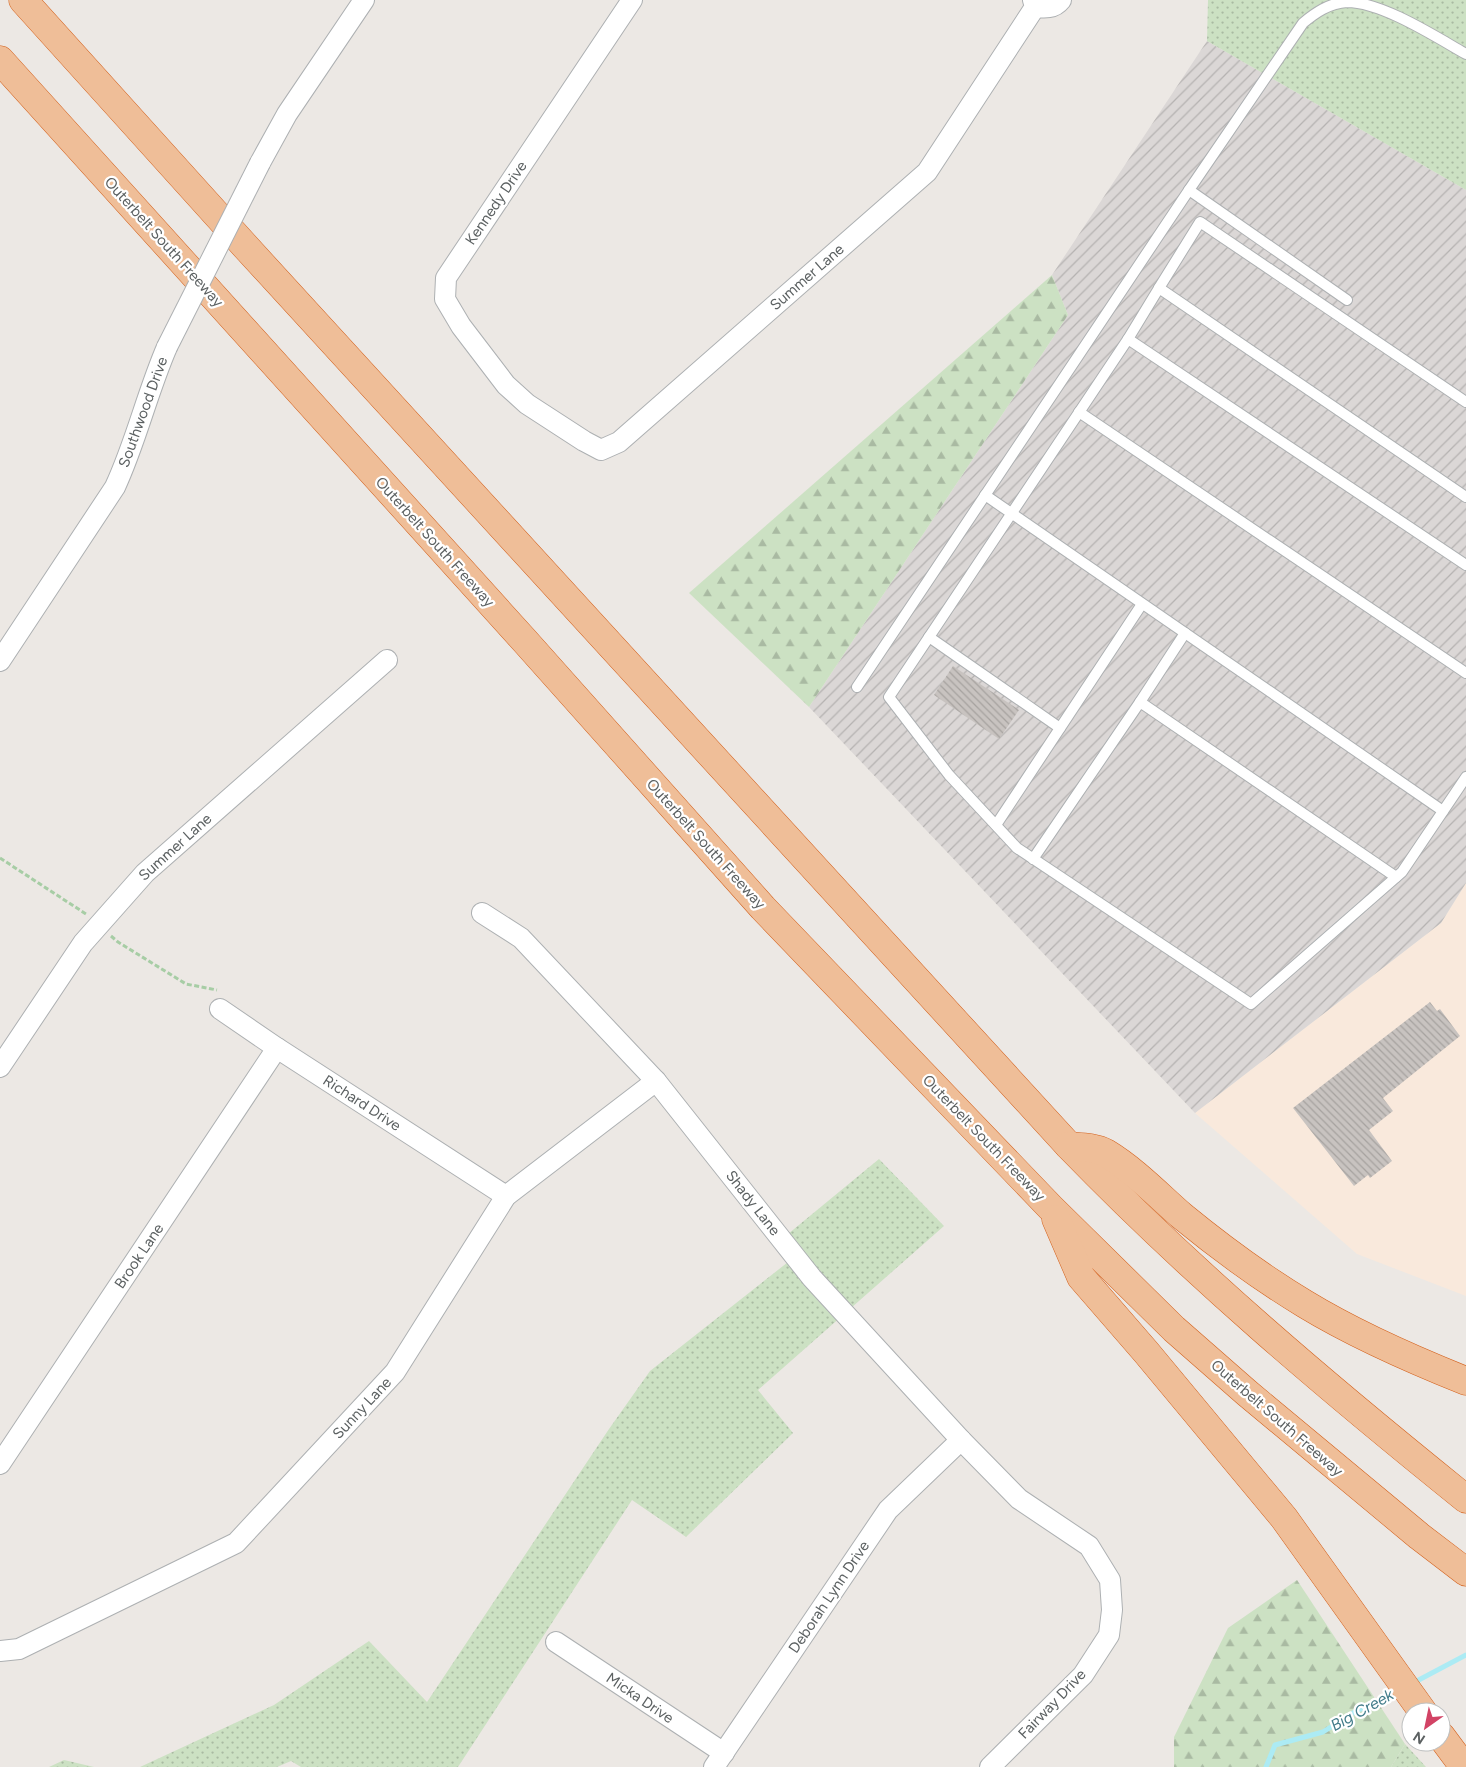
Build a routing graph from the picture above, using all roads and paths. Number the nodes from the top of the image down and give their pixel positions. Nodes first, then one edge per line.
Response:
1 (23, 0) edge
2 (364, 0) edge
3 (632, 0) edge
4 (1060, 0) edge
5 (1034, 4) edge
6 (1466, 54) edge
7 (0, 60) edge
8 (1189, 190) junction
9 (1159, 288) junction
10 (1347, 300) dead end
11 (1128, 339) junction
12 (1466, 402) edge
13 (527, 404) joint
14 (1079, 412) junction
15 (985, 496) junction
16 (1466, 497) edge
17 (1010, 513) junction
18 (1466, 566) edge
19 (1142, 604) junction
20 (1185, 633) junction
21 (929, 637) junction
22 (388, 660) dead end
23 (0, 662) edge
24 (1466, 673) edge
25 (856, 687) dead end
26 (1140, 702) junction
27 (1060, 728) junction
28 (1466, 777) edge
29 (1443, 811) junction
30 (996, 825) junction
31 (0, 858) edge
32 (1033, 858) junction
33 (1396, 877) junction
34 (85, 913) dead end
35 (482, 913) dead end
36 (109, 934) dead end
37 (220, 999) joint
38 (277, 1048) junction
39 (0, 1068) edge
40 (656, 1081) junction
41 (1069, 1146) junction
42 (506, 1196) junction
43 (1050, 1207) junction
44 (1466, 1381) edge
45 (961, 1440) junction
46 (0, 1464) edge
47 (1019, 1499) joint
48 (1466, 1499) edge
49 (1466, 1572) edge
50 (556, 1642) dead end
51 (0, 1651) edge
52 (1416, 1702) edge
53 (1451, 1749) edge
54 (719, 1760) edge
55 (990, 1767) edge
56 (1464, 1767) edge

1 - 41 highway
2 - 23 street, Southwood Drive, bridge
3 - 13 street, Kennedy Drive
4 - 5 street, Summer Lane
5 - 13 street, Summer Lane
6 - 8 lane
7 - 43 highway, Outerbelt South Freeway
8 - 10 lane
8 - 15 lane
9 - 11 lane
9 - 12 lane
9 - 16 lane
11 - 14 lane
11 - 18 lane
14 - 17 lane
14 - 24 lane
15 - 17 lane
15 - 25 lane
17 - 19 lane
17 - 21 lane
19 - 20 lane
19 - 27 lane
20 - 26 lane
20 - 29 lane
21 - 27 lane
21 - 30 lane
22 - 39 street, Summer Lane
26 - 32 lane
26 - 33 lane
27 - 30 lane
28 - 29 lane
29 - 33 lane
30 - 32 lane
31 - 34 path
32 - 33 lane
35 - 40 street, Shady Lane
36 - 37 path
37 - 38 street, Richard Drive
38 - 42 street, Richard Drive
38 - 46 street, Brook Lane
40 - 42 street, Sunny Lane
40 - 45 street, Shady Lane
41 - 44 highway
41 - 48 highway
42 - 51 street, Sunny Lane
43 - 49 highway, Outerbelt South Freeway
43 - 52 highway
45 - 47 street, Shady Lane
45 - 54 street, Deborah Lynn Drive
47 - 55 street, Fairway Drive
50 - 54 street, Micka Drive
53 - 56 highway

